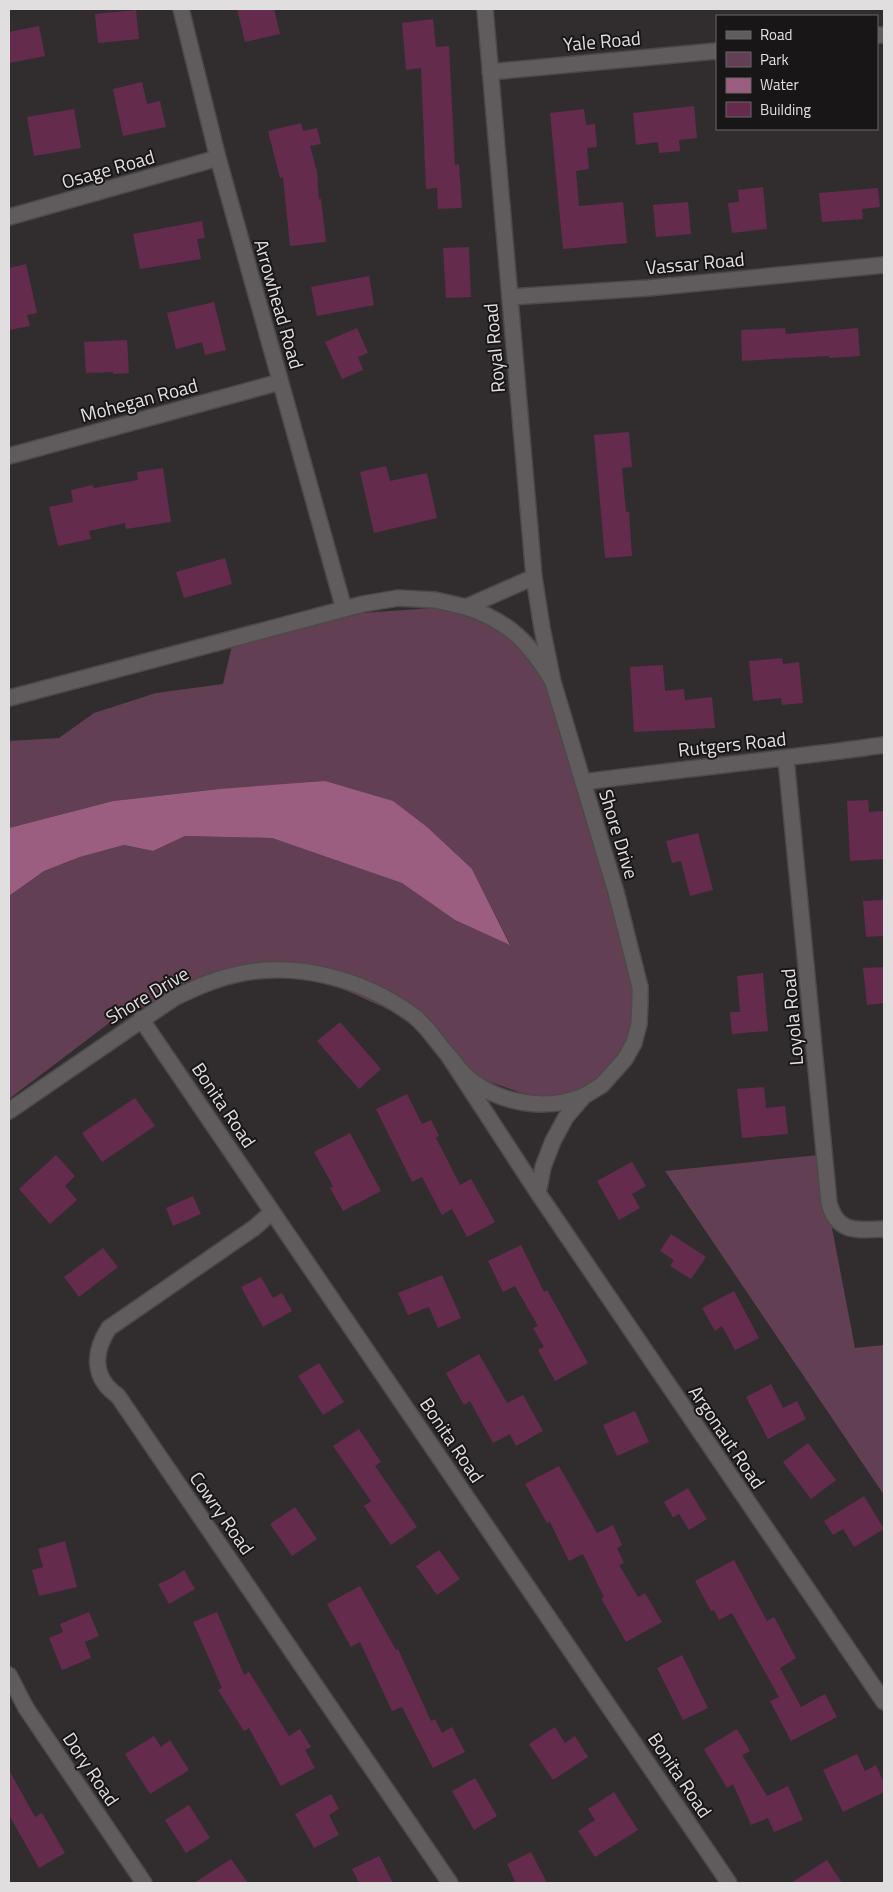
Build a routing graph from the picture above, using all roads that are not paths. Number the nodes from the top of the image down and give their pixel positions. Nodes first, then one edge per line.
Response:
1 (181, 9) edge
2 (485, 9) edge
3 (716, 51) edge
4 (490, 72) junction
5 (218, 158) junction
6 (9, 217) edge
7 (884, 265) edge
8 (510, 297) junction
9 (280, 382) junction
10 (9, 456) edge
11 (534, 577) junction
12 (466, 607) junction
13 (344, 609) junction
14 (553, 682) junction
15 (9, 698) edge
16 (884, 745) edge
17 (786, 759) junction
18 (583, 782) junction
19 (141, 1020) junction
20 (448, 1055) junction
21 (584, 1096) junction
22 (9, 1111) edge
23 (538, 1194) junction
24 (272, 1212) junction
25 (884, 1229) edge
26 (9, 1675) edge
27 (884, 1702) edge
28 (144, 1883) edge
29 (450, 1883) edge
30 (729, 1883) edge

1 - 5 street, Arrowhead Road
2 - 4 street, Royal Road
3 - 4 street, Yale Road
4 - 8 street, Royal Road
5 - 6 street, Osage Road
5 - 9 street, Arrowhead Road
7 - 8 street, Vassar Road
8 - 11 street, Royal Road
9 - 10 street, Mohegan Road
9 - 13 street, Arrowhead Road
11 - 12 street
11 - 14 street, Royal Road
12 - 13 street, Shore Drive
12 - 14 street, Shore Drive
13 - 15 street, Shore Drive
14 - 18 street, Shore Drive
16 - 17 street, Rutgers Road
17 - 18 street, Rutgers Road
17 - 25 street, Loyola Road
18 - 21 street, Shore Drive
19 - 20 street, Shore Drive
19 - 22 street, Shore Drive
19 - 24 street, Bonita Road
20 - 21 street, Shore Drive
20 - 23 street, Shore Drive
21 - 23 street, Shore Drive
23 - 27 street, Argonaut Road
24 - 29 street, Cowry Road
24 - 30 street, Bonita Road
26 - 28 street, Dory Road

